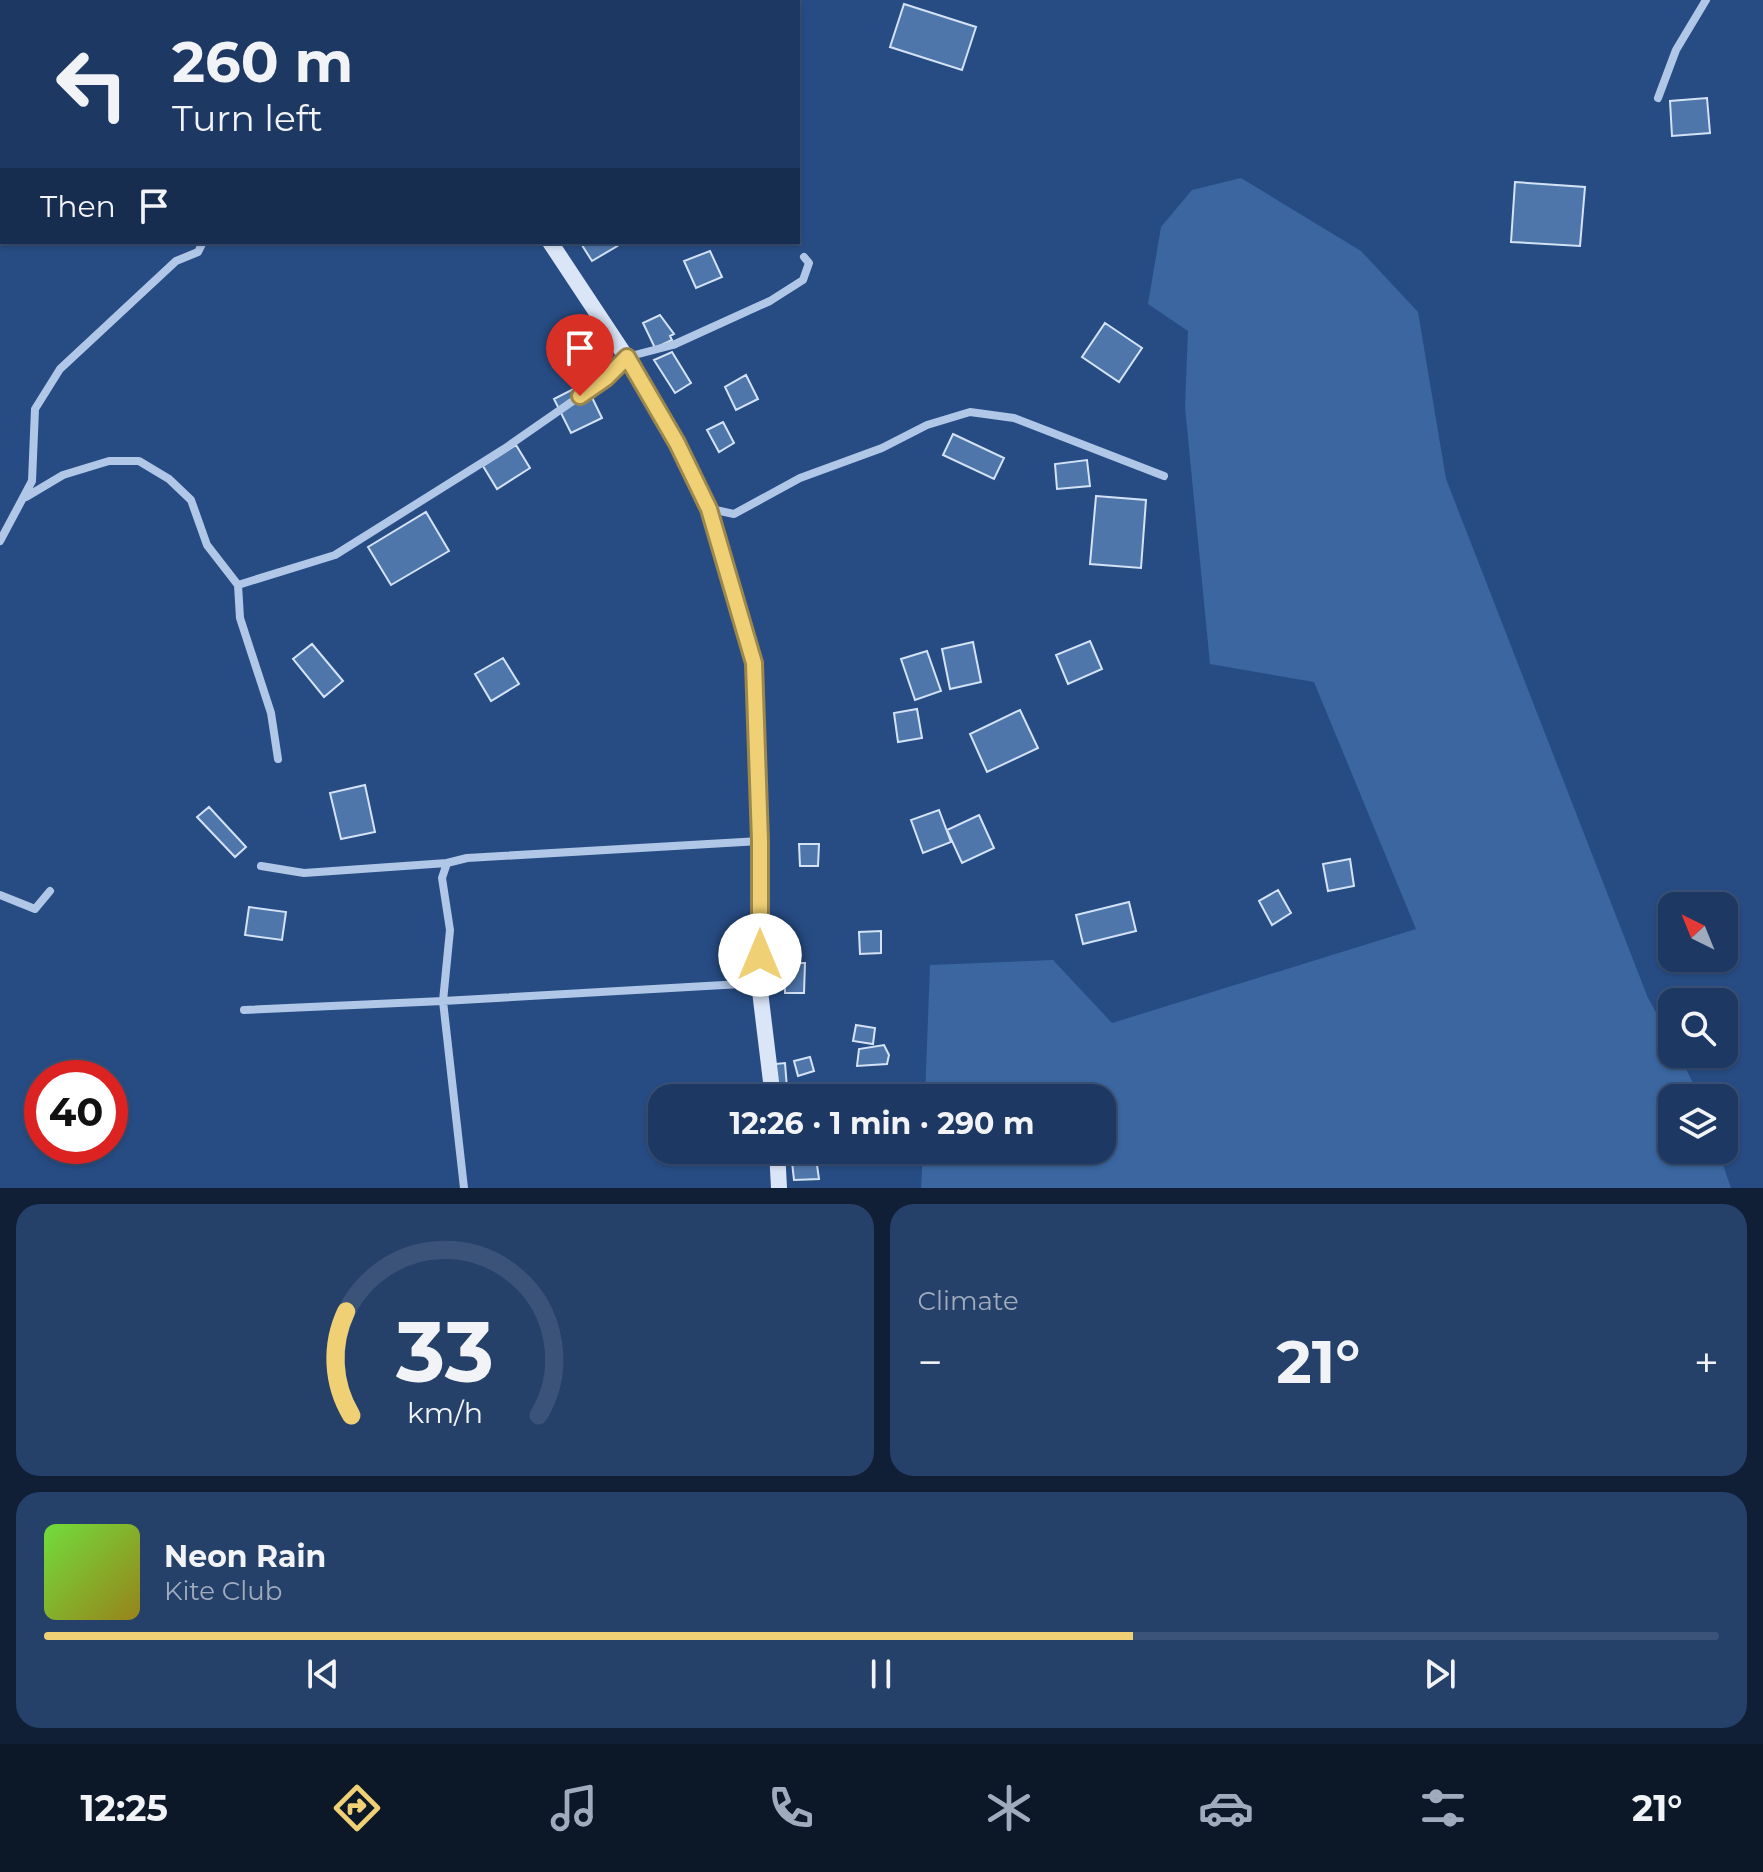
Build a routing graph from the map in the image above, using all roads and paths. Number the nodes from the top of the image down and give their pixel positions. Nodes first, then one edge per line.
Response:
1 (1706, 0) edge
2 (1658, 98) dead end
3 (202, 244) edge
4 (551, 244) edge
5 (804, 257) dead end
6 (627, 357) junction
7 (1164, 476) dead end
8 (26, 497) junction
9 (709, 509) junction
10 (0, 541) edge
11 (238, 585) junction
12 (278, 759) dead end
13 (760, 841) junction
14 (447, 863) junction
15 (261, 866) dead end
16 (50, 891) dead end
17 (0, 895) edge
18 (759, 983) junction
19 (443, 1001) junction
20 (244, 1010) dead end
21 (771, 1084) edge
22 (778, 1164) edge
23 (464, 1188) edge
24 (779, 1188) edge

1 - 2 street
3 - 8 street
4 - 6 street
5 - 6 street
6 - 9 street
6 - 11 street
7 - 9 street
8 - 10 street
8 - 11 street
9 - 13 street
11 - 12 street
13 - 14 street
13 - 18 street
14 - 15 street
14 - 19 street
16 - 17 street
18 - 19 street
18 - 21 street
19 - 20 street
19 - 23 street
22 - 24 street

